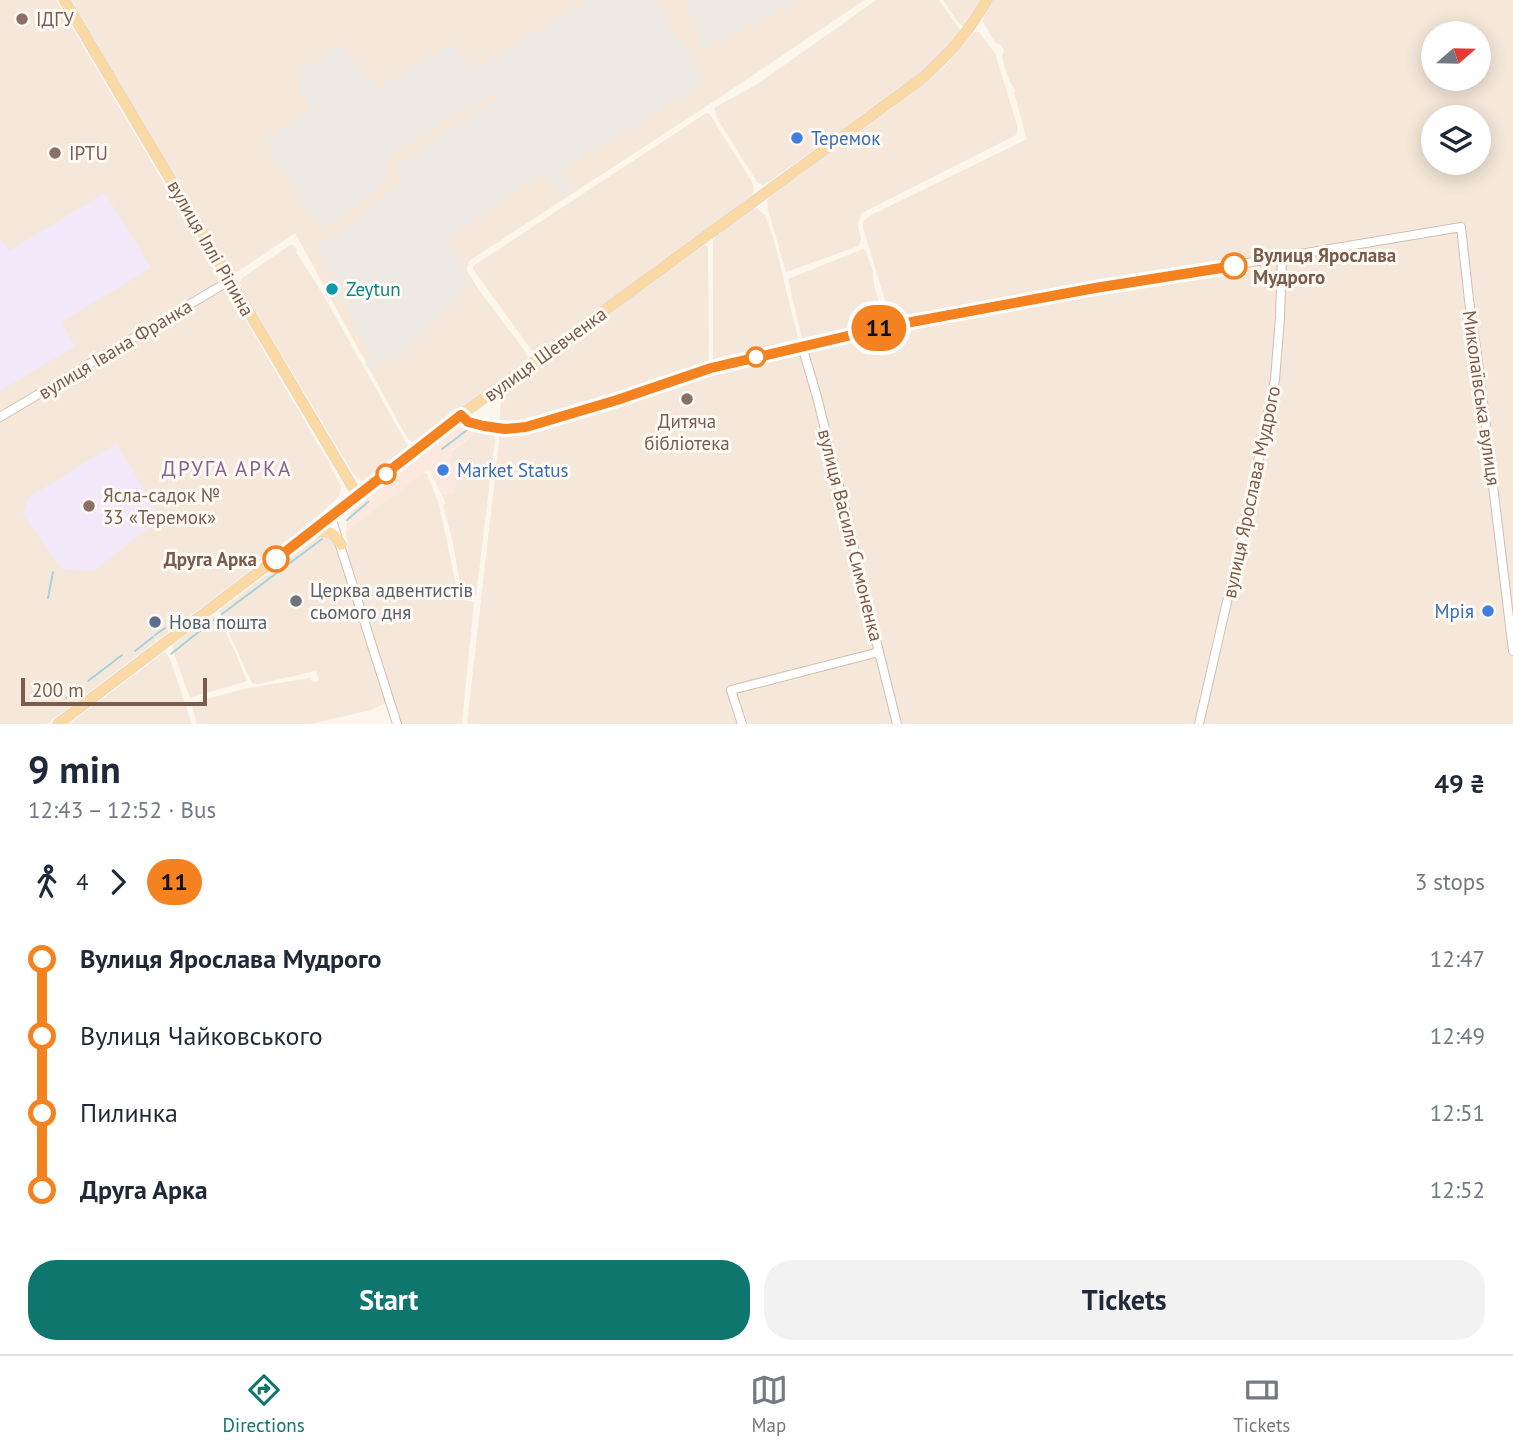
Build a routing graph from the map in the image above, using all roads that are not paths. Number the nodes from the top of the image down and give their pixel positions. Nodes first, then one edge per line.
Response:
1 (64, 0) edge
2 (987, 0) edge
3 (1282, 257) junction
4 (229, 281) junction
5 (802, 346) junction
6 (461, 415) junction
7 (0, 417) edge
8 (341, 468) junction
9 (383, 477) junction
10 (358, 496) junction
11 (331, 517) junction
12 (307, 536) junction
13 (341, 545) junction
14 (1513, 651) edge
15 (879, 652) junction
16 (58, 724) edge
17 (397, 724) edge
18 (743, 724) edge
19 (897, 724) edge
20 (1199, 724) edge

1 - 4 main road, вулиця Іллі Ріпина
2 - 6 main road, вулиця Шевченка
3 - 5 street
3 - 14 street, Миколаївська вулиця
3 - 20 street, вулиця Ярослава Мудрого
4 - 7 street, вулиця Івана Франка
4 - 8 main road, вулиця Іллі Ріпина
5 - 6 street
5 - 15 street, вулиця Василя Симоненка
6 - 9 main road, вулиця Шевченка
8 - 9 main road
8 - 10 main road, вулиця Іллі Ріпина
9 - 10 main road, вулиця Шевченка
10 - 11 main road, вулиця Шевченка
11 - 12 main road, вулиця Шевченка
11 - 13 street
12 - 13 main road
12 - 16 main road, вулиця Шевченка
13 - 17 street
15 - 18 street
15 - 19 street, вулиця Василя Симоненка

